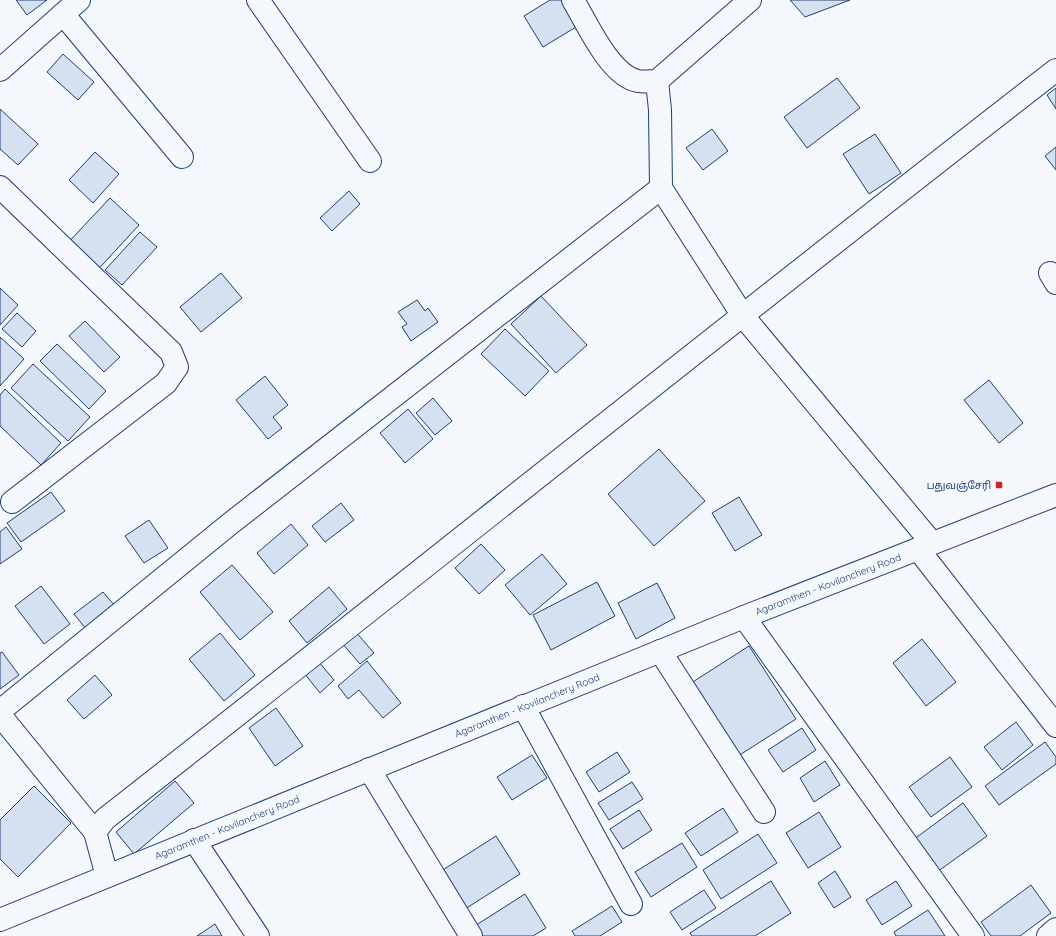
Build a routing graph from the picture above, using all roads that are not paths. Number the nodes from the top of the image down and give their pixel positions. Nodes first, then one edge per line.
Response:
1 (79, 0) edge
2 (258, 0) edge
3 (574, 0) edge
4 (750, 0) edge
5 (63, 14) junction
6 (0, 70) edge
7 (1056, 70) edge
8 (657, 81) junction
9 (182, 157) dead end
10 (370, 161) dead end
11 (0, 187) edge
12 (661, 188) junction
13 (743, 316) junction
14 (1056, 495) edge
15 (4, 502) edge
16 (925, 546) junction
17 (744, 617) junction
18 (660, 651) junction
19 (523, 706) junction
20 (0, 711) edge
21 (0, 715) edge
22 (1056, 726) edge
23 (368, 769) junction
24 (764, 812) dead end
25 (95, 832) junction
26 (194, 840) junction
27 (107, 876) junction
28 (631, 904) dead end
29 (0, 920) edge
30 (1056, 929) edge
31 (258, 936) edge
32 (471, 936) edge
33 (973, 936) edge
34 (1048, 936) edge

1 - 5 street
2 - 10 street
3 - 8 street
4 - 8 street
5 - 6 street
5 - 9 street
7 - 13 street
8 - 12 street
11 - 15 street
12 - 13 street
12 - 20 street
13 - 16 street
13 - 25 street
14 - 16 street, Agaramthen - Kovilanchery Road
16 - 17 street, Agaramthen - Kovilanchery Road
16 - 22 street
17 - 18 street, Agaramthen - Kovilanchery Road
17 - 33 street
18 - 19 street, Agaramthen - Kovilanchery Road
18 - 24 street
19 - 23 street, Agaramthen - Kovilanchery Road
19 - 28 street
21 - 25 street
23 - 26 street, Agaramthen - Kovilanchery Road
23 - 32 street
25 - 27 street
26 - 27 street, Agaramthen - Kovilanchery Road
26 - 31 street
27 - 29 street, Agaramthen - Kovilanchery Road
30 - 34 street

